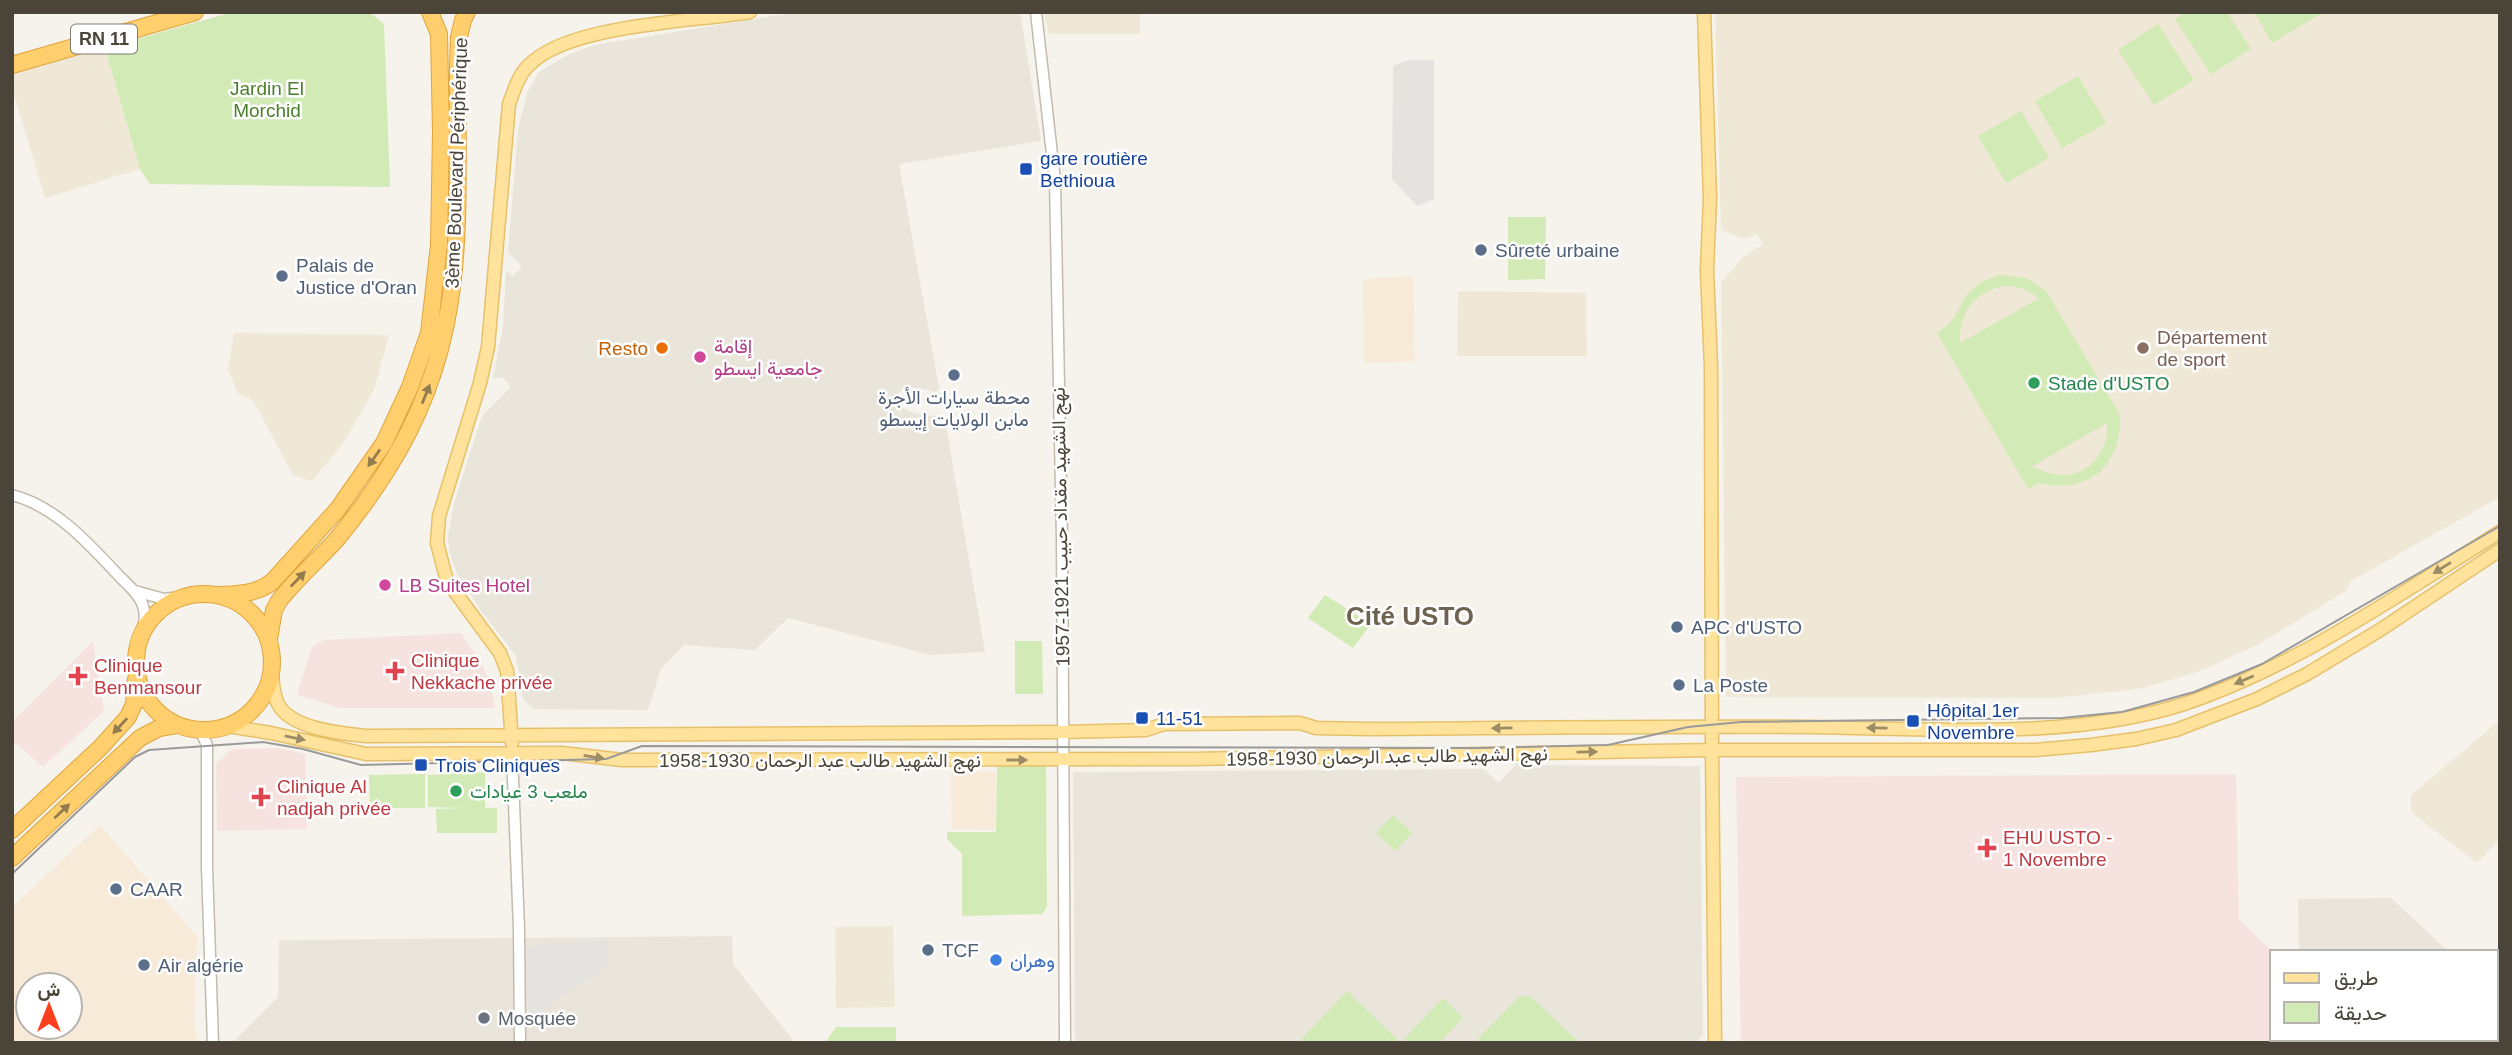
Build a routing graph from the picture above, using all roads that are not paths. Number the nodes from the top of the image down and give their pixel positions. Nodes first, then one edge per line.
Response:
1 (166, 12) edge
2 (195, 12) edge
3 (430, 12) edge
4 (467, 12) edge
5 (750, 12) edge
6 (1036, 12) edge
7 (1703, 12) edge
8 (12, 55) edge
9 (12, 65) edge
10 (12, 495) edge
11 (2500, 532) edge
12 (2500, 550) edge
13 (133, 590) junction
14 (220, 595) junction
15 (182, 597) junction
16 (140, 639) junction
17 (269, 639) junction
18 (136, 663) junction
19 (272, 676) junction
20 (177, 725) junction
21 (228, 726) junction
22 (1712, 726) junction
23 (200, 730) junction
24 (1062, 732) junction
25 (512, 736) junction
26 (1712, 750) junction
27 (512, 754) junction
28 (1063, 760) junction
29 (12, 830) edge
30 (12, 858) edge
31 (213, 1043) edge
32 (520, 1043) edge
33 (1065, 1043) edge
34 (1716, 1043) edge

1 - 8 highway, RN 11
2 - 9 highway, RN 11
3 -> 14 highway, 3ème Boulevard Périphérique
17 -> 4 highway, 3ème Boulevard Périphérique
5 - 25 main road
6 - 24 street, نهج الشهيد مقداد حبيب 1921-1957
7 - 22 main road
10 - 13 street
11 -> 22 main road, نهج الشهيد طالب عبد الرحمان 1930-1958
12 - 26 main road, نهج الشهيد طالب عبد الرحمان 1930-1958
13 - 15 street
13 - 16 street
14 - 15 highway
14 - 17 highway
15 - 16 highway
16 - 18 highway
17 - 19 highway
18 - 20 highway
18 -> 29 highway
19 - 21 highway
19 - 25 main road, نهج الشهيد طالب عبد الرحمان 1930-1958
20 - 23 highway
30 -> 20 highway
21 - 23 highway
21 -> 27 main road, نهج الشهيد طالب عبد الرحمان 1930-1958
22 -> 24 main road, نهج الشهيد طالب عبد الرحمان 1930-1958
22 - 26 main road
23 - 31 street
24 - 25 main road, نهج الشهيد طالب عبد الرحمان 1930-1958
24 - 28 street, نهج الشهيد مقداد حبيب 1921-1957
25 - 27 main road
28 -> 26 main road, نهج الشهيد طالب عبد الرحمان 1930-1958
26 - 34 main road
27 -> 28 main road, نهج الشهيد طالب عبد الرحمان 1930-1958
27 - 32 street
28 - 33 street, نهج الشهيد مقداد حبيب 1921-1957

